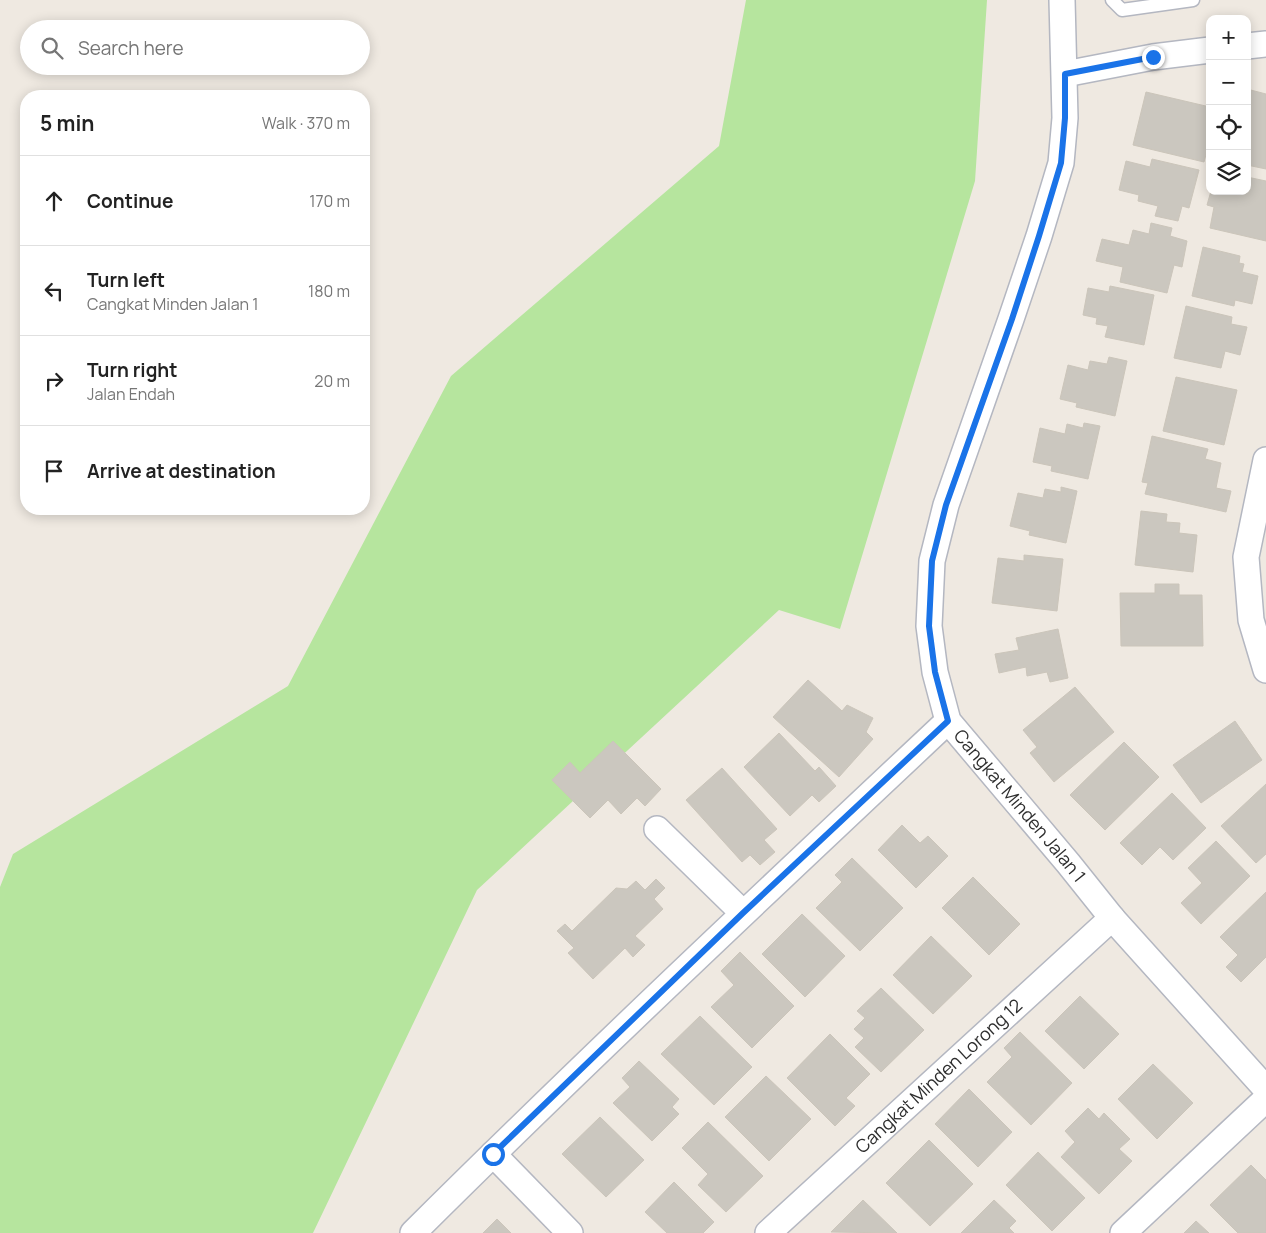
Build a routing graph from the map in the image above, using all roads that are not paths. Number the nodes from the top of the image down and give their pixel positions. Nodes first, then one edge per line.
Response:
1 (1062, 0) edge
2 (1112, 0) edge
3 (1193, 0) edge
4 (1266, 44) edge
5 (1251, 46) edge
6 (1206, 50) edge
7 (1065, 74) junction
8 (1266, 460) edge
9 (1266, 670) edge
10 (948, 721) junction
11 (658, 829) dead end
12 (743, 913) junction
13 (1112, 918) junction
14 (1266, 1089) edge
15 (1266, 1099) edge
16 (493, 1154) junction
17 (413, 1233) edge
18 (570, 1233) edge
19 (768, 1233) edge
20 (1123, 1233) edge

1 - 7 street, Cangkat Minden Jalan 1
2 - 3 lane
4 - 5 street
6 - 7 street
7 - 10 street, Cangkat Minden Jalan 1
8 - 9 street
10 - 12 street
10 - 13 street, Cangkat Minden Jalan 1
11 - 12 street
12 - 16 street
13 - 14 street, Cangkat Minden Jalan 1
13 - 19 street, Cangkat Minden Lorong 12
15 - 20 street
16 - 17 street
16 - 18 street

